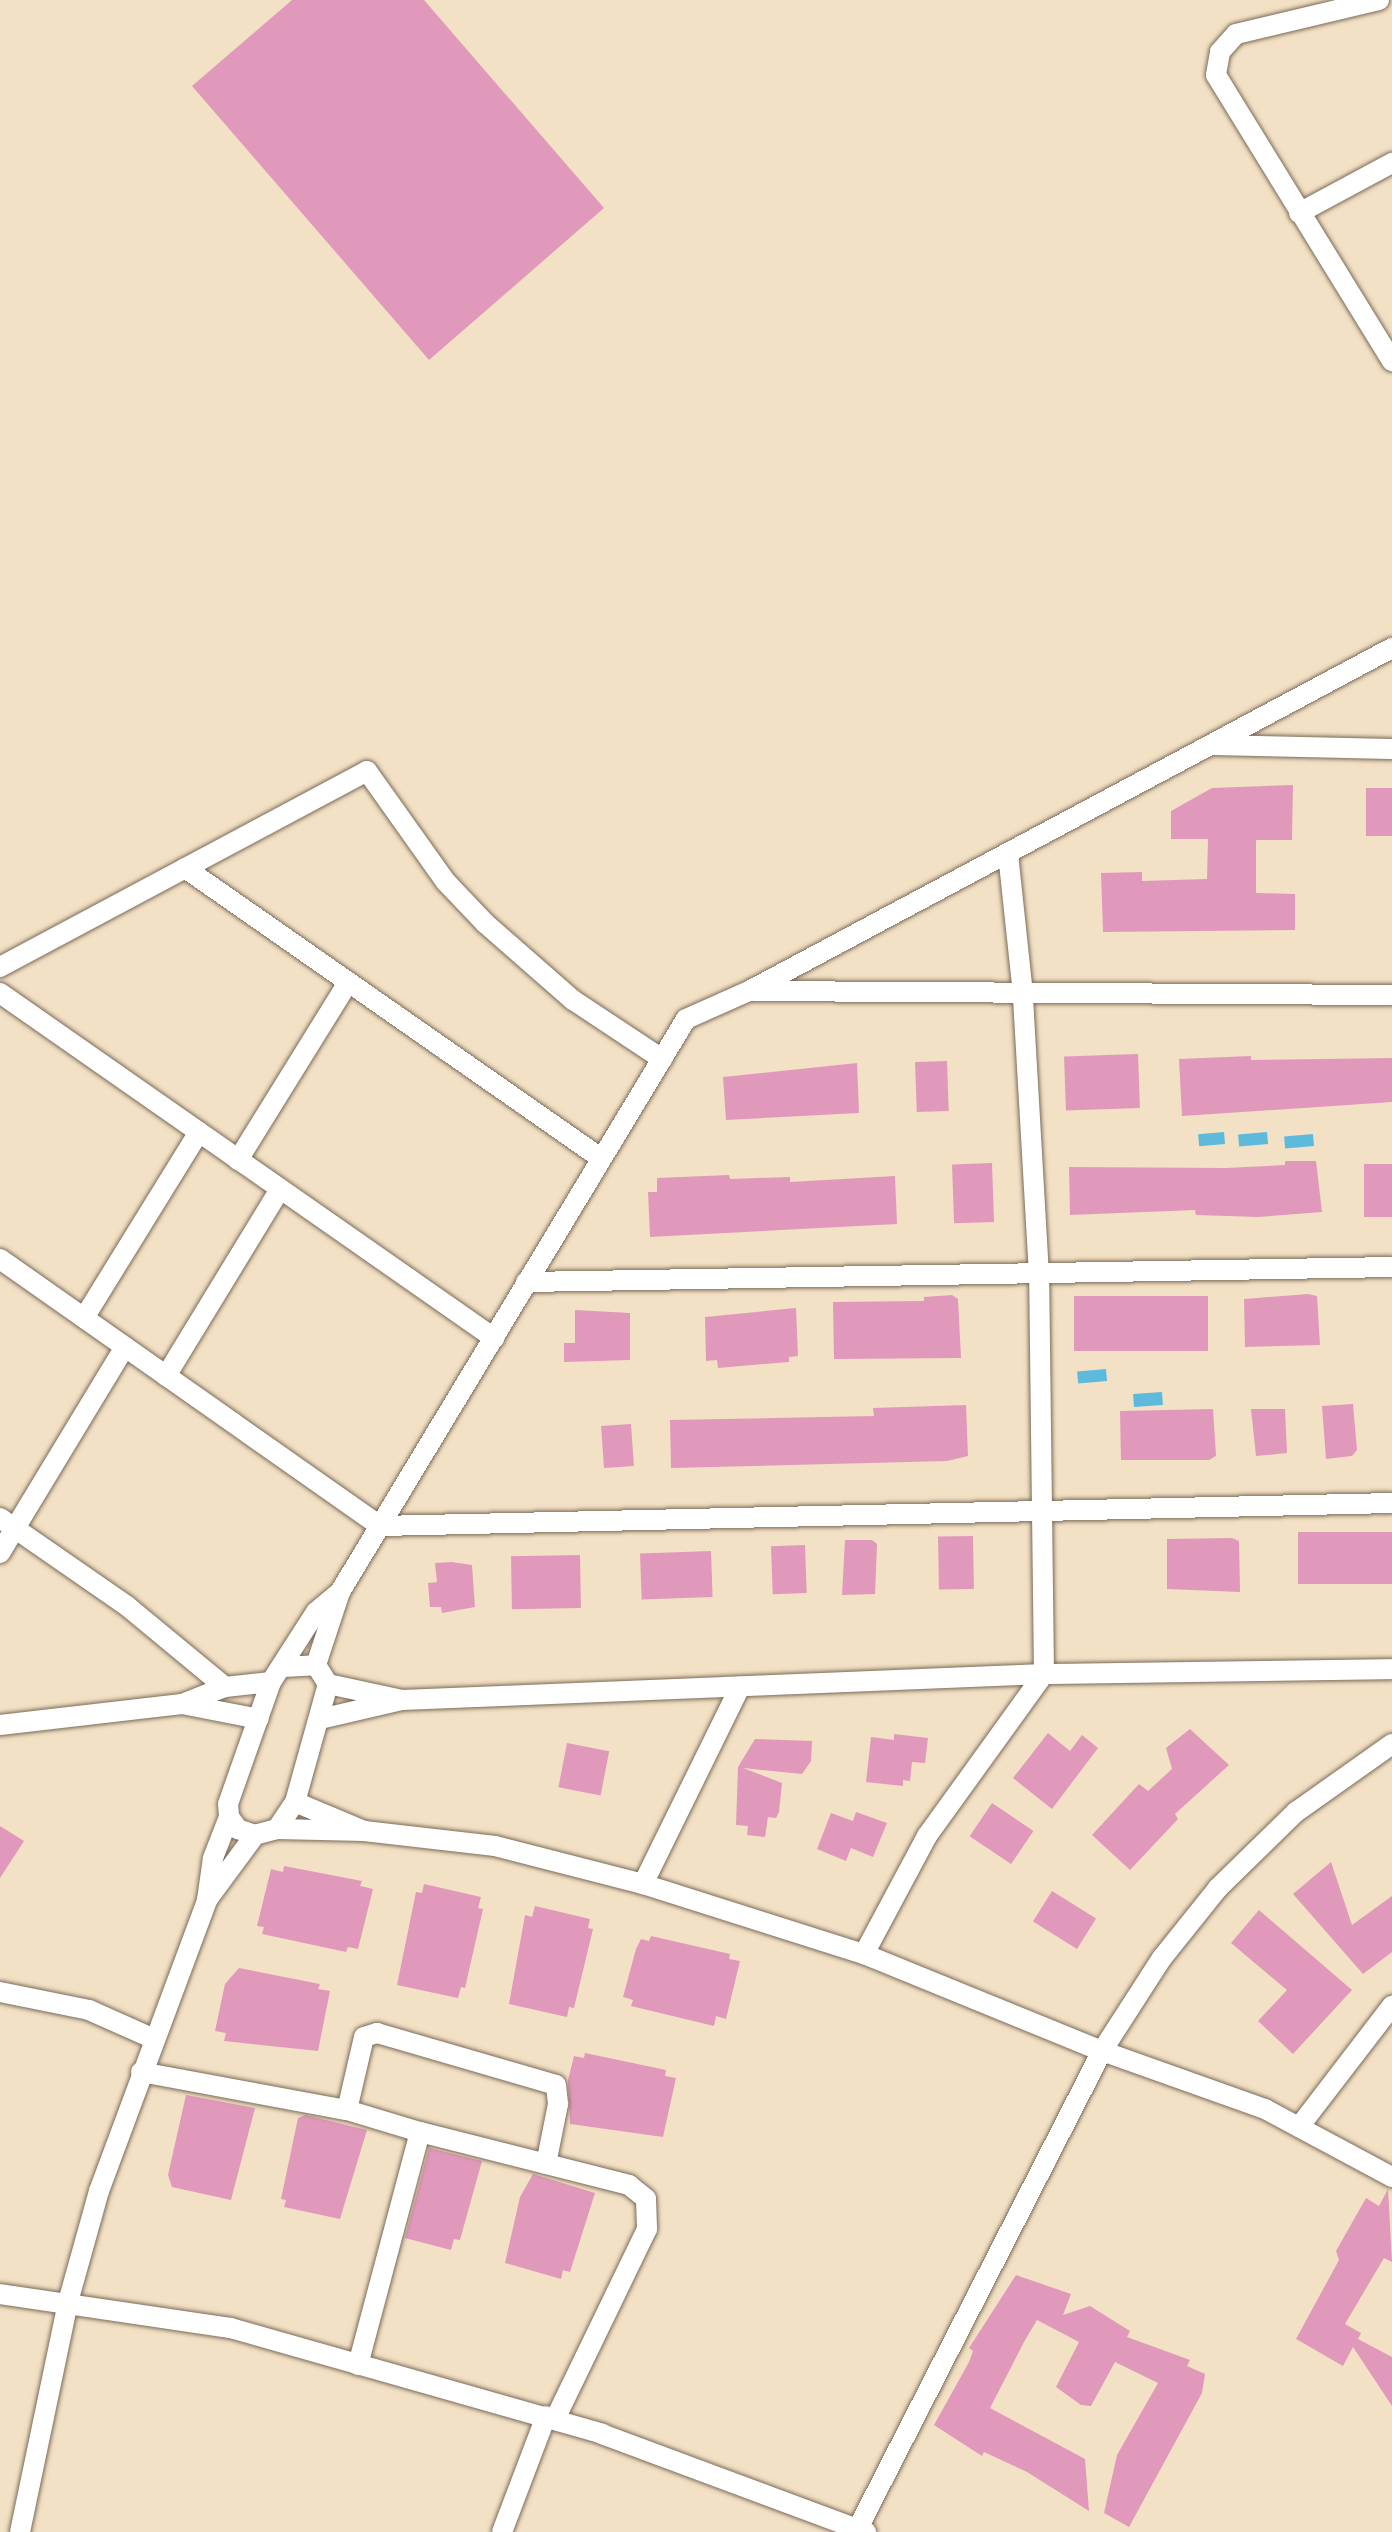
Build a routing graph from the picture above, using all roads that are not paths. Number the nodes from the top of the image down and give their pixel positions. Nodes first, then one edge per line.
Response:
1 (1379, 0) edge
2 (1392, 163) edge
3 (1299, 213) junction
4 (1392, 361) edge
5 (1392, 648) edge
6 (1210, 745) junction
7 (1392, 749) edge
8 (1008, 853) junction
9 (185, 868) junction
10 (0, 967) edge
11 (347, 984) junction
12 (749, 991) junction
13 (0, 993) edge
14 (1023, 994) junction
15 (1392, 995) edge
16 (662, 1059) junction
17 (199, 1132) junction
18 (602, 1159) junction
19 (238, 1160) junction
20 (280, 1189) junction
21 (0, 1259) edge
22 (1392, 1267) edge
23 (1039, 1275) junction
24 (526, 1282) junction
25 (84, 1318) junction
26 (494, 1338) junction
27 (125, 1347) junction
28 (166, 1376) junction
29 (1392, 1503) edge
30 (1044, 1511) junction
31 (7, 1523) edge
32 (380, 1526) junction
33 (0, 1553) edge
34 (340, 1592) junction
35 (316, 1665) junction
36 (1392, 1669) edge
37 (277, 1674) junction
38 (1044, 1674) junction
39 (328, 1684) junction
40 (225, 1687) junction
41 (740, 1687) junction
42 (402, 1700) junction
43 (182, 1704) junction
44 (259, 1719) junction
45 (320, 1719) junction
46 (0, 1725) edge
47 (1392, 1744) edge
48 (295, 1802) junction
49 (229, 1817) junction
50 (277, 1829) junction
51 (364, 1831) junction
52 (255, 1835) junction
53 (643, 1884) junction
54 (207, 1900) junction
55 (864, 1954) junction
56 (0, 1992) edge
57 (1392, 2006) edge
58 (154, 2039) junction
59 (1102, 2051) junction
60 (141, 2072) junction
61 (347, 2110) junction
62 (1299, 2127) junction
63 (420, 2132) junction
64 (546, 2164) junction
65 (1392, 2177) edge
66 (0, 2294) edge
67 (68, 2302) junction
68 (358, 2365) junction
69 (551, 2418) junction
70 (860, 2531) edge
71 (20, 2532) edge
72 (502, 2532) edge

1 - 3 street
2 - 3 street
3 - 4 street
5 - 6 street
6 - 7 street
6 - 8 street
8 - 12 street
8 - 14 street
9 - 10 street
9 - 11 street
9 - 16 street
11 - 18 street
11 - 19 street
12 - 14 street
12 - 16 street
13 - 17 street
14 - 15 street
14 - 23 street
16 - 18 street
17 - 19 street
17 - 25 street
18 - 24 street
19 - 20 street
20 - 26 street
20 - 28 street
21 - 25 street
22 - 23 street
23 - 24 street
23 - 30 street
24 - 26 street
25 - 27 street
26 - 32 street
27 - 28 street
27 - 31 street
28 - 32 street
29 - 30 street
30 - 32 street
30 - 38 street
31 - 33 street
31 - 40 street
32 - 34 street
34 - 35 street
34 - 37 street
35 - 37 street
35 - 39 street
36 - 38 street
37 - 40 street
37 - 44 street
38 - 41 street
38 - 55 street
39 - 42 street
39 - 45 street
40 - 43 street
41 - 42 street
41 - 53 street
42 - 45 street
43 - 44 street
43 - 46 street
44 - 49 street
45 - 48 street
47 - 59 street
48 - 50 street
48 - 51 street
49 - 52 street
49 - 54 street
50 - 51 street
50 - 52 street
51 - 53 street
52 - 54 street
53 - 55 street
54 - 58 street
55 - 59 street
56 - 58 street
57 - 62 street
58 - 60 street
59 - 62 street
59 - 70 street
60 - 61 street
60 - 67 street
61 - 63 street
61 - 64 street
62 - 65 street
63 - 64 street
63 - 68 street
64 - 69 street
66 - 67 street
67 - 68 street
67 - 71 street
68 - 69 street
69 - 70 street
69 - 72 street

